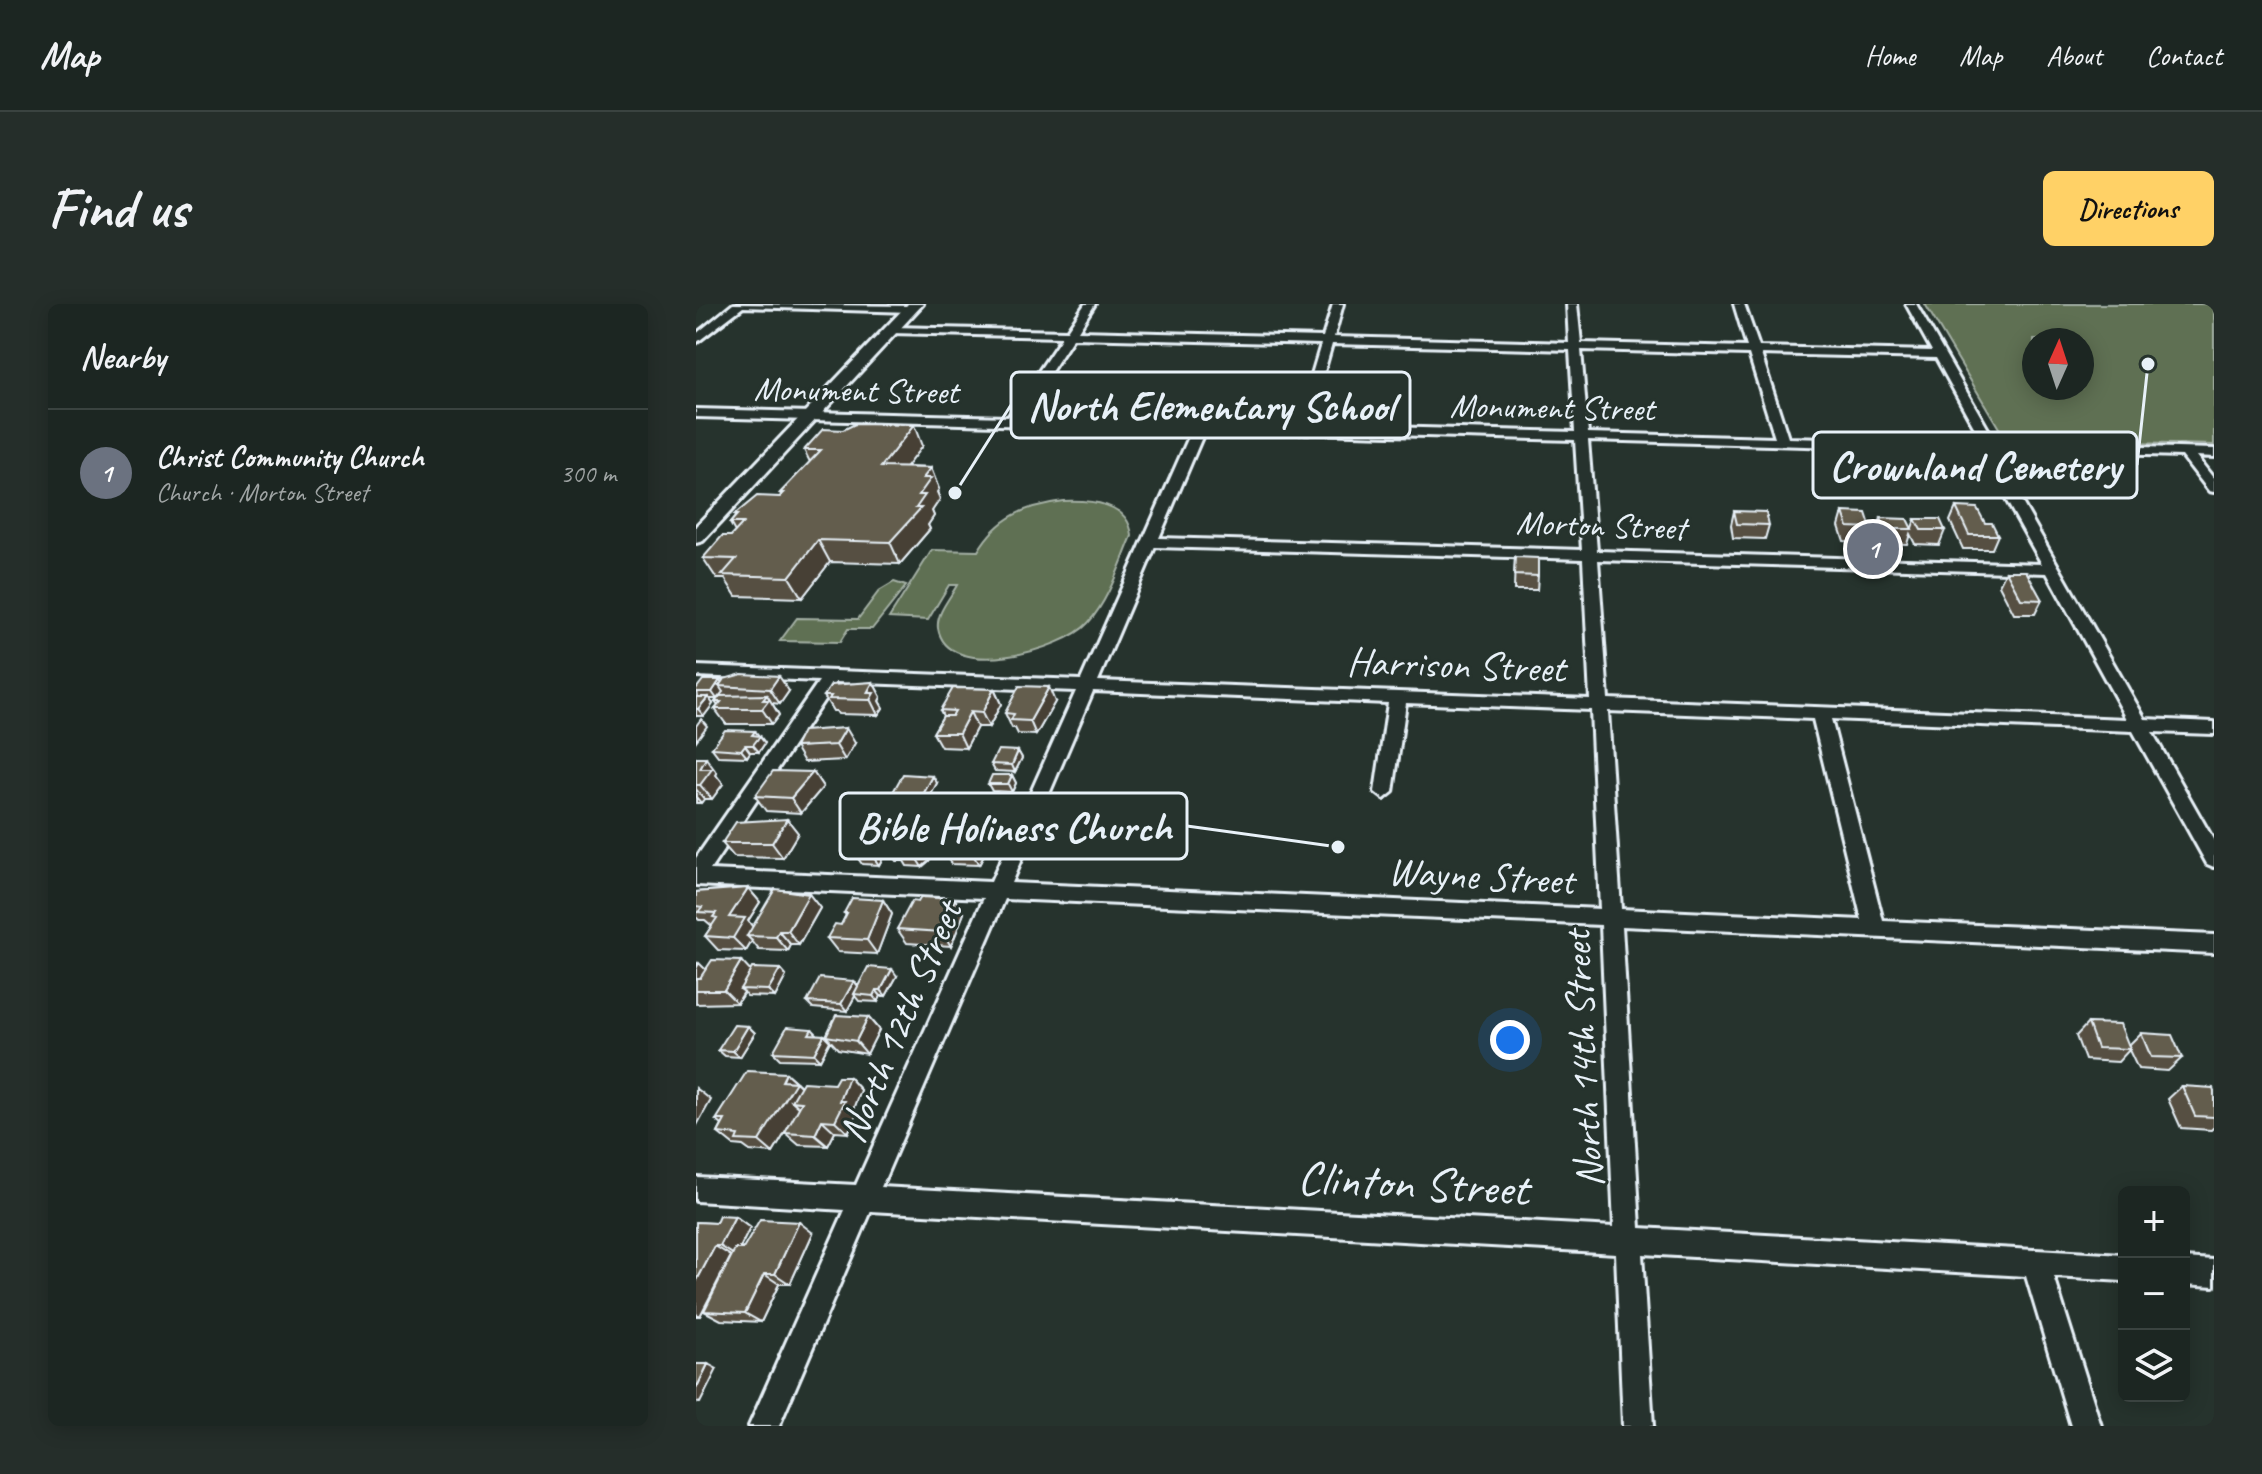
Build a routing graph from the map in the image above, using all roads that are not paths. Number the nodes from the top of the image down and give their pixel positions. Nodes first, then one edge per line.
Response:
1 (740, 304) edge
2 (1090, 304) edge
3 (1338, 304) edge
4 (1572, 304) edge
5 (1739, 304) edge
6 (1911, 304) edge
7 (913, 306) edge
8 (891, 330) junction
9 (1069, 334) junction
10 (696, 340) edge
11 (1327, 340) junction
12 (1577, 346) junction
13 (1754, 350) junction
14 (1940, 355) junction
15 (696, 413) edge
16 (809, 417) junction
17 (1012, 421) junction
18 (1200, 427) junction
19 (1302, 429) junction
20 (1583, 436) junction
21 (1783, 442) junction
22 (1991, 447) junction
23 (2186, 453) junction
24 (2214, 453) edge
25 (2214, 488) edge
26 (696, 537) edge
27 (1148, 542) junction
28 (1591, 555) junction
29 (2053, 569) junction
30 (696, 671) edge
31 (832, 675) junction
32 (1086, 686) junction
33 (1398, 697) junction
34 (1600, 704) junction
35 (1820, 712) junction
36 (2140, 725) junction
37 (2214, 728) edge
38 (1384, 792) dead end
39 (2214, 859) edge
40 (696, 876) edge
41 (997, 890) junction
42 (1611, 918) junction
43 (1875, 929) junction
44 (2214, 944) edge
45 (696, 1189) edge
46 (866, 1197) junction
47 (1630, 1239) junction
48 (2036, 1264) junction
49 (2118, 1268) edge
50 (2190, 1271) edge
51 (2214, 1273) edge
52 (764, 1426) edge
53 (1638, 1426) edge
54 (2086, 1426) edge

1 - 7 street
1 - 10 street
2 - 9 street
3 - 11 street
4 - 12 street, North 14th Street
5 - 13 street
6 - 14 street
7 - 8 main road
8 - 9 street
8 - 16 main road
9 - 11 street
9 - 17 street
11 - 12 street
11 - 19 street
12 - 13 street
12 - 20 street, North 14th Street
13 - 14 street
13 - 21 street
14 - 22 street
15 - 16 street, Monument Street
16 - 17 street, Monument Street
16 - 26 main road
17 - 18 street, Monument Street
18 - 19 street, Monument Street
18 - 27 street, North 12th Street
19 - 20 street, Monument Street
20 - 21 street, Monument Street
20 - 28 street, North 14th Street
21 - 22 street, Monument Street
22 - 23 street, Monument Street
22 - 29 street
23 - 24 street, Monument Street
23 - 25 street
27 - 28 street, Morton Street
27 - 32 street, North 12th Street
28 - 29 street, Morton Street
28 - 34 street, North 14th Street
29 - 36 street
30 - 31 street, Harrison Street
31 - 32 street, Harrison Street
31 - 40 street
32 - 33 street, Harrison Street
32 - 41 street, North 12th Street
33 - 34 street, Harrison Street
33 - 38 street
34 - 35 street, Harrison Street
34 - 42 street, North 14th Street
35 - 36 street, Harrison Street
35 - 43 street
36 - 37 street, Harrison Street
36 - 39 street
40 - 41 street, Wayne Street
41 - 42 street, Wayne Street
41 - 46 street, North 12th Street
42 - 43 street, Wayne Street
42 - 47 street, North 14th Street
43 - 44 street, Wayne Street
45 - 46 street, Clinton Street
46 - 47 street, Clinton Street
46 - 52 street, North 12th Street
47 - 48 street, Clinton Street
47 - 53 street, North 14th Street
48 - 49 street, Clinton Street
48 - 54 street
50 - 51 street

